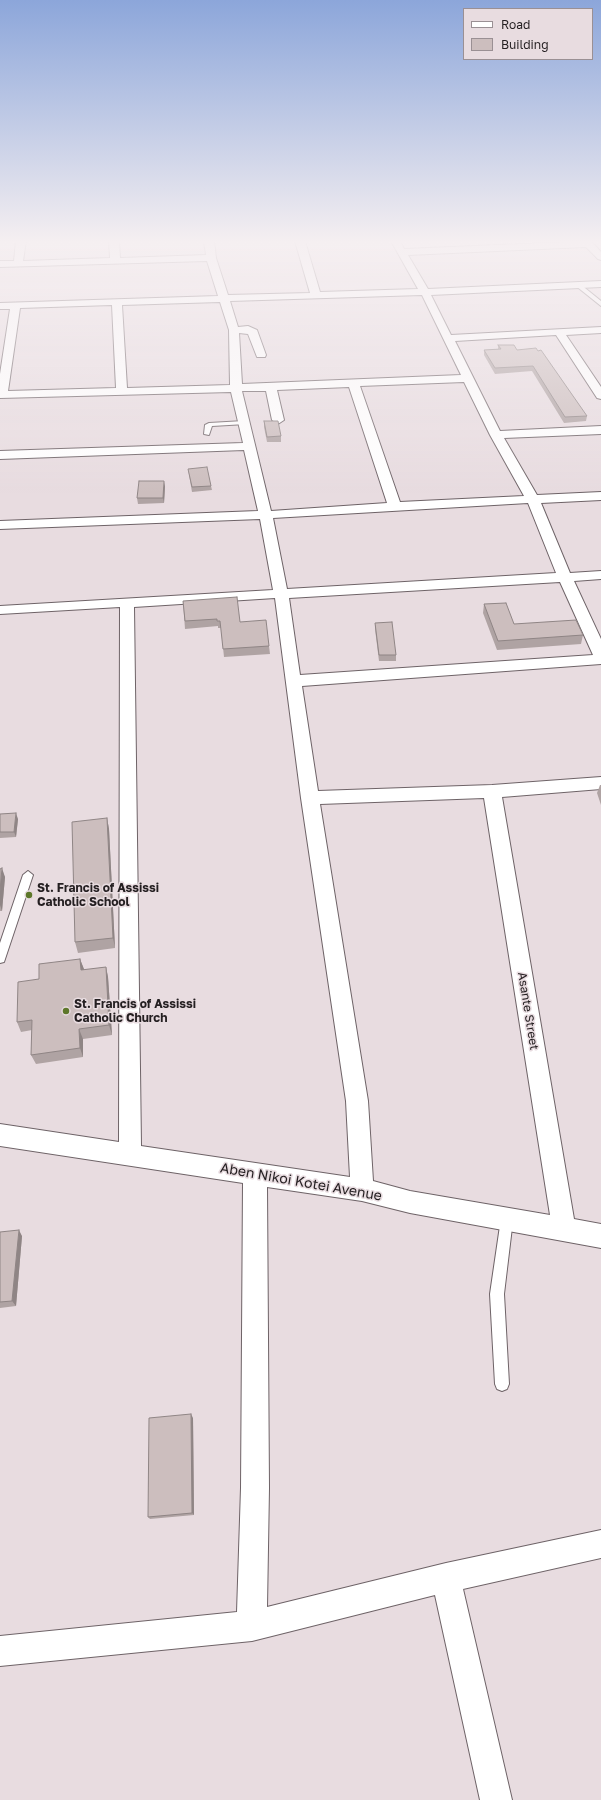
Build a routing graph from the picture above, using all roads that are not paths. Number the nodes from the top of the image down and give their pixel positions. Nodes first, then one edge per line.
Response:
1 (12, 325) edge
2 (118, 325) edge
3 (232, 325) edge
4 (442, 325) edge
5 (234, 330) junction
6 (601, 330) edge
7 (559, 332) junction
8 (448, 338) junction
9 (260, 355) dead end
10 (468, 378) junction
11 (353, 382) junction
12 (271, 387) junction
13 (236, 388) junction
14 (122, 391) junction
15 (1, 395) edge
16 (601, 396) edge
17 (278, 420) edge
18 (244, 423) junction
19 (601, 430) edge
20 (207, 434) dead end
21 (496, 436) junction
22 (250, 446) junction
23 (0, 455) edge
24 (601, 496) edge
25 (532, 500) junction
26 (395, 506) junction
27 (264, 515) junction
28 (0, 525) edge
29 (601, 576) edge
30 (565, 577) junction
31 (281, 593) junction
32 (127, 602) junction
33 (0, 610) edge
34 (601, 655) edge
35 (601, 659) edge
36 (295, 681) junction
37 (601, 783) edge
38 (492, 791) junction
39 (310, 798) junction
40 (28, 875) dead end
41 (0, 959) edge
42 (0, 1135) edge
43 (130, 1155) junction
44 (255, 1173) junction
45 (362, 1190) junction
46 (507, 1219) junction
47 (564, 1230) junction
48 (601, 1236) edge
49 (502, 1384) dead end
50 (601, 1544) edge
51 (446, 1578) junction
52 (252, 1626) junction
53 (0, 1651) edge
54 (496, 1800) edge

1 - 15 street
2 - 14 street
3 - 5 street
4 - 8 street
5 - 9 street
5 - 13 street
6 - 7 street
7 - 8 street
7 - 16 street
8 - 10 street
10 - 11 street
10 - 21 street
11 - 12 street
11 - 26 street
12 - 13 street
12 - 17 street
13 - 14 street
13 - 18 street
14 - 15 street
18 - 20 lane
18 - 22 street
19 - 21 street
21 - 25 street
22 - 23 street
22 - 27 street
24 - 25 street
25 - 26 street
25 - 30 street
26 - 27 street
27 - 28 street
27 - 31 street
29 - 30 street
30 - 31 street
30 - 34 street
31 - 32 street
31 - 36 street
32 - 33 street
32 - 43 street
35 - 36 street
36 - 39 street
37 - 38 street
38 - 39 street
38 - 47 street, Asante Street
39 - 45 street
40 - 41 lane
42 - 43 street, Aben Nikoi Kotei Avenue
43 - 44 street, Aben Nikoi Kotei Avenue
44 - 45 street, Aben Nikoi Kotei Avenue
44 - 52 street
45 - 46 street, Aben Nikoi Kotei Avenue
46 - 47 street, Aben Nikoi Kotei Avenue
46 - 49 lane
47 - 48 street, Aben Nikoi Kotei Avenue
50 - 51 street
51 - 52 street
51 - 54 street
52 - 53 street

